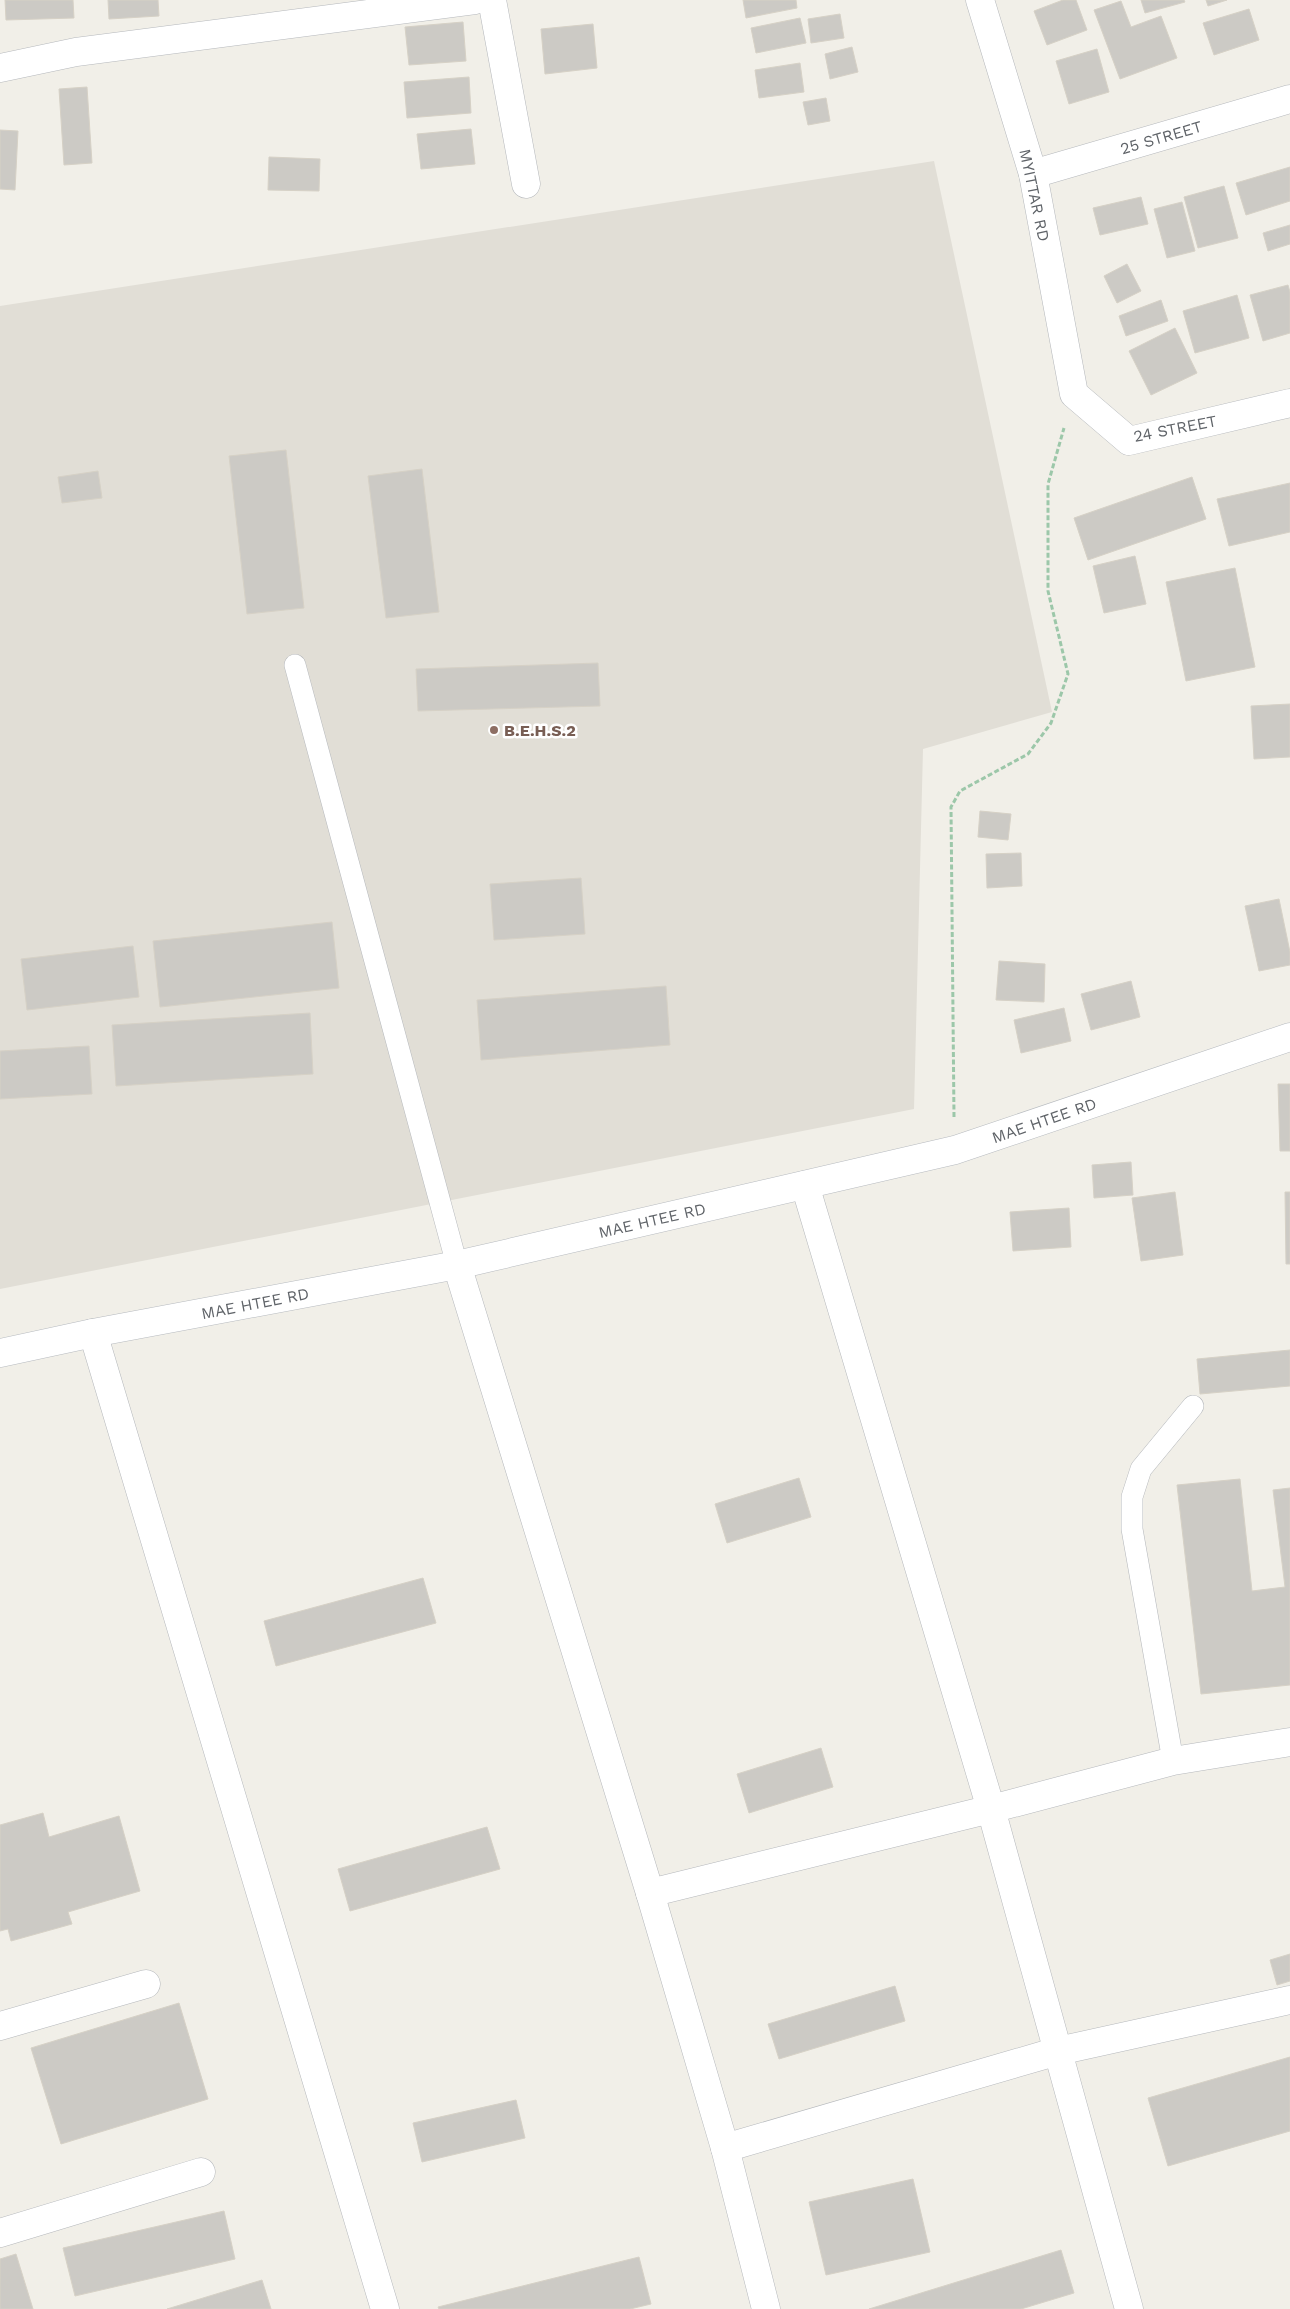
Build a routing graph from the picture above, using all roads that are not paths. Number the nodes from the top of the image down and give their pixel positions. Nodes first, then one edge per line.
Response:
1 (476, 0) edge
2 (492, 0) edge
3 (980, 0) edge
4 (0, 68) edge
5 (1290, 100) edge
6 (1033, 174) junction
7 (526, 184) dead end
8 (1074, 394) joint
9 (1290, 402) edge
10 (295, 665) dead end
11 (1290, 1037) edge
12 (805, 1185) junction
13 (457, 1265) junction
14 (93, 1333) junction
15 (0, 1353) edge
16 (1193, 1406) dead end
17 (1290, 1742) edge
18 (1174, 1761) junction
19 (991, 1809) junction
20 (650, 1893) junction
21 (146, 1984) dead end
22 (1290, 2000) edge
23 (0, 2026) edge
24 (1058, 2050) junction
25 (725, 2148) junction
26 (201, 2172) dead end
27 (0, 2233) edge
28 (385, 2309) edge
29 (766, 2309) edge
30 (1129, 2309) edge

1 - 4 street
2 - 7 street
3 - 6 street, MYITTAR RD
5 - 6 street, 25 STREET
6 - 8 street, MYITTAR RD
8 - 9 street, 24 STREET
10 - 13 lane
11 - 12 street, MAE HTEE RD
12 - 13 street, MAE HTEE RD
12 - 19 street
13 - 14 street, MAE HTEE RD
13 - 20 street
14 - 15 street, MAE HTEE RD
14 - 28 street
16 - 18 lane
17 - 18 street
18 - 19 street
19 - 20 street
19 - 24 street
20 - 25 street
21 - 23 street
22 - 24 street
24 - 25 street
24 - 30 street
25 - 29 street
26 - 27 street

